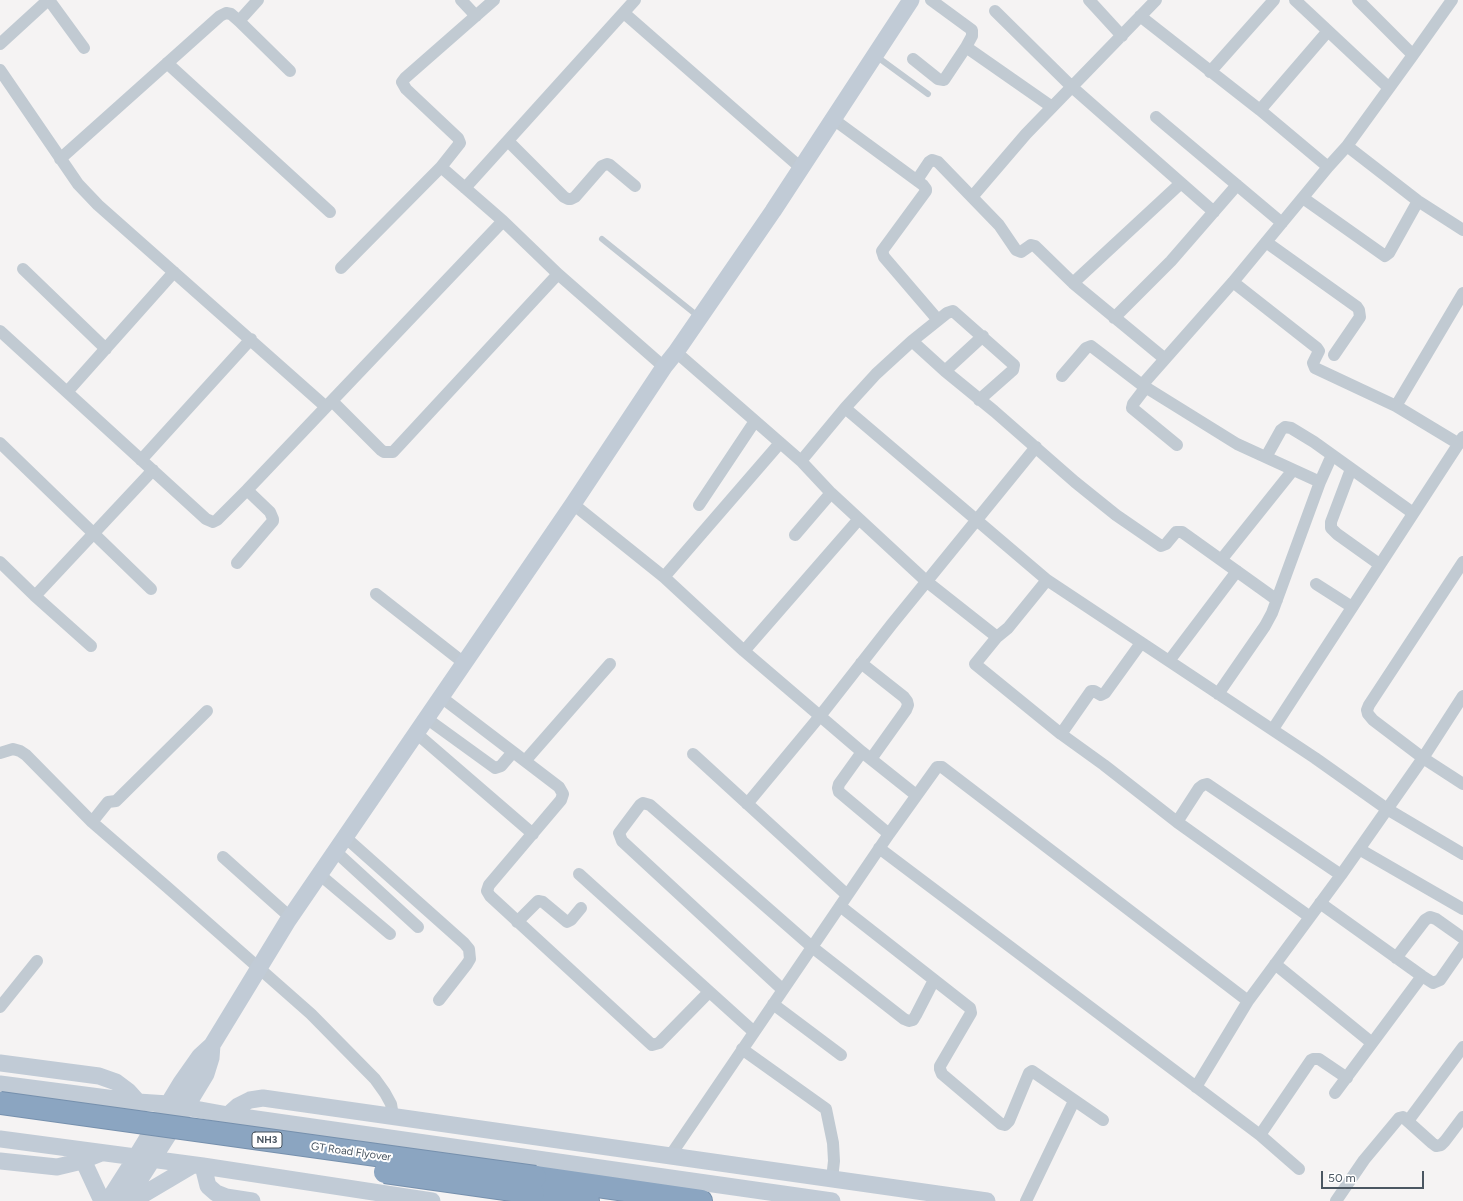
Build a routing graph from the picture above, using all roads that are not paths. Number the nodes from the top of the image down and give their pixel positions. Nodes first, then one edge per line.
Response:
1 (49, 0) edge
2 (258, 0) edge
3 (460, 0) edge
4 (494, 0) edge
5 (635, 0) edge
6 (910, 0) edge
7 (931, 0) edge
8 (1089, 0) edge
9 (1156, 0) edge
10 (1274, 0) edge
11 (1295, 0) edge
12 (1358, 0) edge
13 (1452, 0) edge
14 (995, 11) dead end
15 (624, 13) junction
16 (476, 16) junction
17 (1140, 16) junction
18 (240, 21) junction
19 (1328, 31) junction
20 (1122, 36) junction
21 (0, 44) edge
22 (966, 47) junction
23 (84, 48) dead end
24 (875, 55) junction
25 (1413, 56) junction
26 (913, 59) dead end
27 (167, 63) junction
28 (0, 70) edge
29 (290, 71) dead end
30 (1210, 72) junction
31 (1072, 87) junction
32 (1389, 88) junction
33 (928, 94) dead end
34 (1052, 107) junction
35 (1260, 110) junction
36 (1156, 117) dead end
37 (833, 119) junction
38 (508, 141) junction
39 (1347, 146) junction
40 (60, 159) junction
41 (441, 167) junction
42 (1328, 167) junction
43 (801, 168) junction
44 (917, 180) junction
45 (1181, 183) junction
46 (1236, 185) junction
47 (636, 186) dead end
48 (465, 188) junction
49 (972, 196) junction
50 (1303, 198) junction
51 (1418, 201) junction
52 (330, 212) dead end
53 (1214, 212) junction
54 (503, 221) junction
55 (1282, 223) junction
56 (1463, 230) edge
57 (602, 239) dead end
58 (1266, 242) junction
59 (341, 268) dead end
60 (23, 269) dead end
61 (174, 272) junction
62 (558, 274) junction
63 (1233, 282) junction
64 (1073, 283) junction
65 (1463, 293) edge
66 (700, 318) junction
67 (1114, 318) junction
68 (938, 320) junction
69 (0, 331) edge
70 (983, 336) junction
71 (251, 339) junction
72 (912, 341) junction
73 (106, 349) junction
74 (676, 352) junction
75 (1334, 355) dead end
76 (1165, 359) junction
77 (664, 367) junction
78 (945, 371) junction
79 (1062, 376) dead end
80 (1144, 386) junction
81 (67, 392) junction
82 (979, 400) junction
83 (329, 404) junction
84 (1396, 406) junction
85 (845, 408) junction
86 (755, 421) junction
87 (1461, 441) edge
88 (0, 443) edge
89 (780, 443) junction
90 (1177, 445) dead end
91 (1036, 447) junction
92 (1332, 455) junction
93 (1266, 457) junction
94 (141, 460) junction
95 (801, 461) junction
96 (1351, 469) junction
97 (153, 470) junction
98 (1293, 470) junction
99 (1320, 482) junction
100 (248, 490) junction
101 (831, 493) junction
102 (573, 504) junction
103 (699, 505) dead end
104 (1413, 513) junction
105 (860, 519) junction
106 (976, 521) junction
107 (92, 534) junction
108 (795, 535) dead end
109 (1221, 560) junction
110 (0, 562) edge
111 (1463, 562) edge
112 (237, 563) dead end
113 (1379, 564) junction
114 (1237, 572) junction
115 (664, 577) junction
116 (1047, 580) junction
117 (926, 581) junction
118 (1316, 584) dead end
119 (151, 589) dead end
120 (376, 594) dead end
121 (35, 596) junction
122 (1277, 600) junction
123 (1352, 607) junction
124 (997, 637) junction
125 (1141, 643) junction
126 (91, 646) dead end
127 (744, 651) junction
128 (1169, 661) junction
129 (464, 663) junction
130 (861, 663) junction
131 (610, 664) dead end
132 (1218, 694) junction
133 (441, 697) junction
134 (1461, 704) edge
135 (207, 711) dead end
136 (820, 716) junction
137 (426, 718) junction
138 (1272, 729) junction
139 (416, 733) junction
140 (1061, 734) junction
141 (513, 752) junction
142 (0, 754) edge
143 (693, 754) dead end
144 (867, 756) junction
145 (1423, 758) junction
146 (525, 761) junction
147 (1463, 784) edge
148 (916, 795) junction
149 (747, 804) junction
150 (1387, 809) junction
151 (92, 822) junction
152 (1176, 822) junction
153 (533, 834) junction
154 (889, 834) junction
155 (345, 837) junction
156 (879, 848) junction
157 (1359, 849) junction
158 (335, 851) junction
159 (1463, 854) edge
160 (223, 857) dead end
161 (319, 874) junction
162 (579, 874) dead end
163 (1341, 875) junction
164 (847, 895) junction
165 (1320, 903) junction
166 (840, 906) junction
167 (582, 908) dead end
168 (1463, 909) edge
169 (290, 917) junction
170 (1310, 917) junction
171 (517, 922) junction
172 (418, 928) dead end
173 (390, 934) dead end
174 (1463, 938) edge
175 (812, 947) junction
176 (1463, 947) edge
177 (1396, 958) junction
178 (37, 961) dead end
179 (1275, 964) junction
180 (258, 969) junction
181 (1422, 976) junction
182 (934, 980) junction
183 (783, 990) junction
184 (709, 992) junction
185 (439, 1000) dead end
186 (1248, 1000) junction
187 (773, 1004) junction
188 (0, 1007) edge
189 (754, 1032) junction
190 (1372, 1043) junction
191 (212, 1044) junction
192 (1463, 1047) edge
193 (742, 1049) junction
194 (841, 1055) dead end
195 (0, 1063) edge
196 (1347, 1078) junction
197 (0, 1084) edge
198 (1196, 1088) junction
199 (1335, 1093) dead end
200 (1074, 1101) junction
201 (0, 1102) edge
202 (138, 1102) junction
203 (168, 1104) junction
204 (186, 1107) junction
205 (228, 1115) junction
206 (393, 1116) junction
207 (0, 1117) edge
208 (1463, 1117) edge
209 (1104, 1120) dead end
210 (1408, 1121) junction
211 (1260, 1135) junction
212 (0, 1139) edge
213 (101, 1152) junction
214 (670, 1156) junction
215 (136, 1157) junction
216 (83, 1160) junction
217 (153, 1160) junction
218 (0, 1161) edge
219 (198, 1166) junction
220 (1299, 1169) dead end
221 (832, 1179) junction
222 (534, 1185) junction
223 (102, 1201) edge
224 (108, 1201) edge
225 (126, 1201) edge
226 (132, 1201) edge
227 (252, 1201) edge
228 (432, 1201) edge
229 (588, 1201) edge
230 (702, 1201) edge
231 (832, 1201) edge
232 (987, 1201) edge
233 (1026, 1201) edge
234 (1336, 1201) edge

1 - 21 street
1 - 23 street
2 - 18 street
3 - 16 street
4 - 16 street
5 - 15 street
6 - 24 street
7 - 22 street
8 - 20 street
9 - 17 street
10 - 30 street
11 - 19 street
12 - 25 street
13 - 25 street
14 - 31 street
15 - 38 street
15 - 43 street
16 - 41 street
17 - 20 street
17 - 30 street
18 - 27 street
18 - 29 street
19 - 32 street
19 - 35 street
20 - 31 street
22 - 26 street
22 - 34 street
24 - 33 lane
24 - 37 street
25 - 32 street
27 - 40 street
27 - 52 street
28 - 40 street
30 - 35 street
31 - 34 street
31 - 45 street
32 - 39 street
34 - 49 street
35 - 42 street
36 - 46 street
37 - 43 street
37 - 44 street
38 - 47 street
38 - 48 street
39 - 42 street
39 - 51 street
40 - 61 street
41 - 48 street
41 - 59 street
42 - 50 street
43 - 66 street
44 - 49 street
44 - 68 street
45 - 53 street
45 - 64 street
46 - 53 street
46 - 55 street
48 - 54 street
49 - 64 street
50 - 51 street
50 - 55 street
51 - 56 street
53 - 67 street
54 - 62 street
54 - 83 street
55 - 58 street
57 - 66 lane
58 - 63 street
58 - 75 street
60 - 73 street
61 - 71 street
61 - 73 street
62 - 77 street
62 - 83 street
63 - 76 street
63 - 84 street
64 - 67 street
65 - 84 street
66 - 74 street
67 - 76 street
68 - 70 street
68 - 72 street
69 - 81 street
70 - 78 street
70 - 82 street
71 - 83 street
71 - 94 street
72 - 78 street
72 - 85 street
73 - 81 street
74 - 77 street
74 - 86 street
76 - 80 street
77 - 102 street
78 - 82 street
79 - 80 street
80 - 90 street
80 - 93 street
81 - 94 street
82 - 91 street
83 - 100 street
84 - 87 street
85 - 95 street
85 - 106 street
86 - 89 street
86 - 103 street
87 - 104 street
88 - 107 street
89 - 95 street
89 - 115 street
91 - 106 street
91 - 109 street
92 - 93 street
92 - 96 street
92 - 99 street
93 - 98 street
94 - 97 street
95 - 101 street
96 - 104 street
96 - 113 street
97 - 100 street
97 - 107 street
98 - 99 street
98 - 109 street
99 - 122 street
100 - 112 street
101 - 105 street
101 - 108 street
102 - 115 street
102 - 129 street
104 - 113 street
105 - 117 street
105 - 127 street
106 - 116 street
106 - 117 street
107 - 119 street
107 - 121 street
109 - 114 street
110 - 121 street
111 - 145 street
113 - 123 street
114 - 122 street
114 - 128 street
115 - 127 street
116 - 124 street
116 - 125 street
117 - 124 street
117 - 130 street
118 - 123 street
120 - 129 street
121 - 126 street
122 - 132 street
123 - 138 street
124 - 140 street
125 - 128 street
125 - 140 street
127 - 136 street
128 - 132 street
129 - 133 street
130 - 136 street
130 - 144 street
131 - 146 street
132 - 138 street
133 - 137 street
133 - 141 street
134 - 145 street
135 - 151 street
136 - 144 street
136 - 149 street
137 - 139 street
137 - 141 street
138 - 150 street
139 - 153 street
139 - 155 street
140 - 152 street
141 - 146 street
142 - 151 street
143 - 149 street
144 - 148 street
144 - 154 street
145 - 147 street
145 - 150 street
146 - 153 street
148 - 154 street
148 - 186 street
149 - 164 street
150 - 157 street
150 - 159 street
151 - 180 street
152 - 163 street
152 - 170 street
153 - 171 street
154 - 156 street
155 - 158 street
155 - 185 street
156 - 164 street
156 - 198 street
157 - 163 street
157 - 168 street
158 - 161 street
158 - 172 street
160 - 169 street
161 - 169 street
161 - 173 street
162 - 184 street
163 - 165 street
164 - 166 street
165 - 170 street
165 - 177 street
166 - 175 street
166 - 182 street
167 - 171 street
169 - 180 street
170 - 179 street
171 - 184 street
174 - 177 street
175 - 182 street
175 - 183 street
175 - 183 street
176 - 181 street
177 - 181 street
178 - 188 street
179 - 186 street
179 - 190 street
180 - 191 street
180 - 206 street
181 - 190 street
182 - 200 street
183 - 187 street
184 - 189 street
186 - 198 street
187 - 189 street
187 - 194 street
189 - 193 street
190 - 196 street
191 - 203 street
191 - 204 street
192 - 210 street
193 - 214 street
193 - 221 street
195 - 202 street
196 - 199 street
196 - 211 street
197 - 202 street
198 - 211 street
200 - 209 street
200 - 233 street
201 - 222 highway, GT Road Flyover / NH3, bridge
202 - 203 street
203 - 204 street
203 - 215 street
204 - 205 street
204 - 217 street
205 - 206 street
205 - 231 street
206 - 214 street
207 - 222 highway, GT Road Flyover / NH3, bridge
208 - 210 street
210 - 234 street
211 - 220 street
212 - 213 street
213 - 215 street
213 - 216 street
214 - 221 street
215 - 217 street
215 - 224 street
216 - 218 street
216 - 223 street
217 - 219 street
217 - 225 street
219 - 226 street
219 - 227 street
219 - 228 street
221 - 232 street
222 - 229 highway, GT Road Flyover / NH3
222 - 230 highway, GT Road Flyover / NH3

